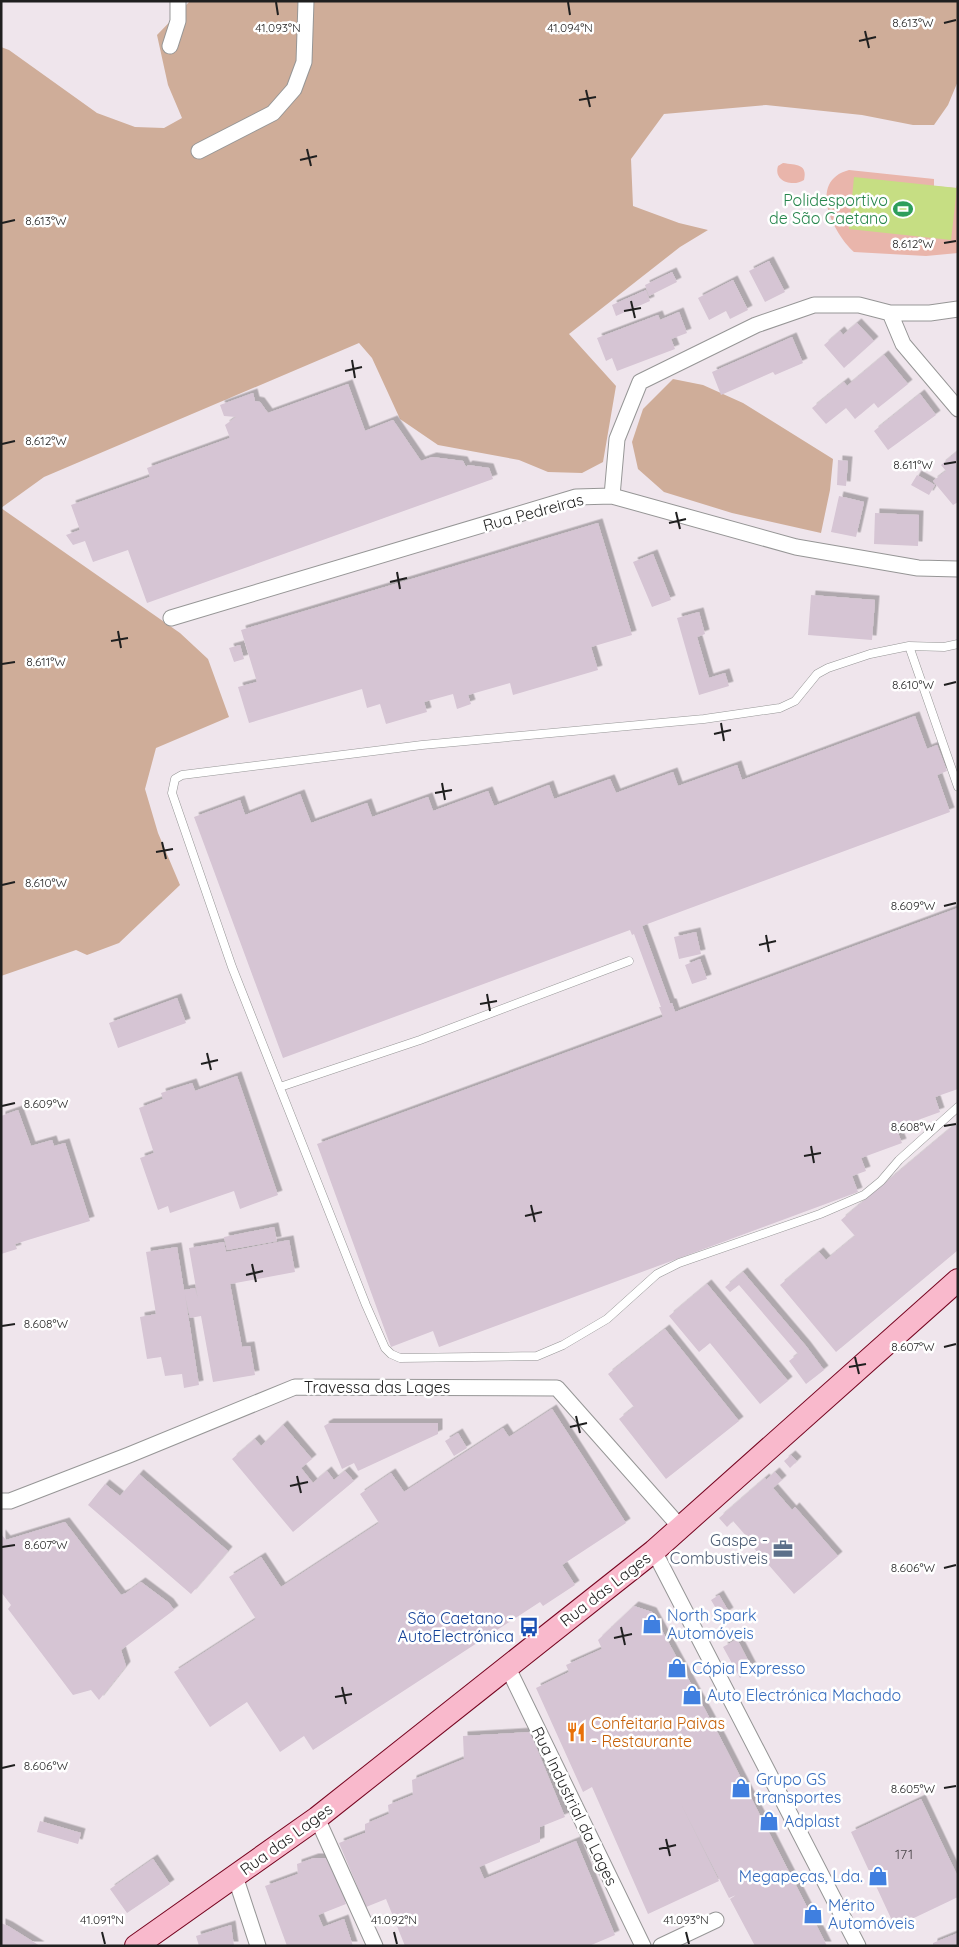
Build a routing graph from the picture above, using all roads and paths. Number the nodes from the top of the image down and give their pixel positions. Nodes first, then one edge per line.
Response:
1 (178, 1) edge
2 (306, 1) edge
3 (170, 46) dead end
4 (199, 151) dead end
5 (958, 309) edge
6 (890, 313) junction
7 (958, 409) edge
8 (612, 496) junction
9 (958, 569) edge
10 (171, 618) dead end
11 (958, 644) edge
12 (909, 646) junction
13 (958, 788) edge
14 (629, 961) dead end
15 (280, 1087) junction
16 (958, 1107) edge
17 (958, 1280) edge
18 (1, 1501) edge
19 (681, 1528) junction
20 (654, 1551) junction
21 (507, 1666) junction
22 (317, 1818) junction
23 (235, 1876) junction
24 (716, 1920) dead end
25 (136, 1946) edge
26 (258, 1946) edge
27 (375, 1946) edge
28 (643, 1946) edge
29 (661, 1946) edge
30 (858, 1946) edge

1 - 3 street
2 - 4 street
5 - 6 street
6 - 7 street
6 - 8 street
8 - 9 street, Rua Pedreiras
8 - 10 street, Rua Pedreiras
11 - 12 lane
12 - 13 lane
12 - 15 lane
14 - 15 lane
15 - 16 lane
17 - 19 main road, Rua das Lages
18 - 19 street, Travessa das Lages
19 - 20 main road, Rua das Lages
20 - 21 main road, Rua das Lages
20 - 30 street
21 - 22 main road, Rua das Lages
21 - 28 street, Rua Industrial da Lages
22 - 23 main road, Rua das Lages
22 - 27 street
23 - 25 main road, Rua das Lages
23 - 26 street
24 - 29 street

